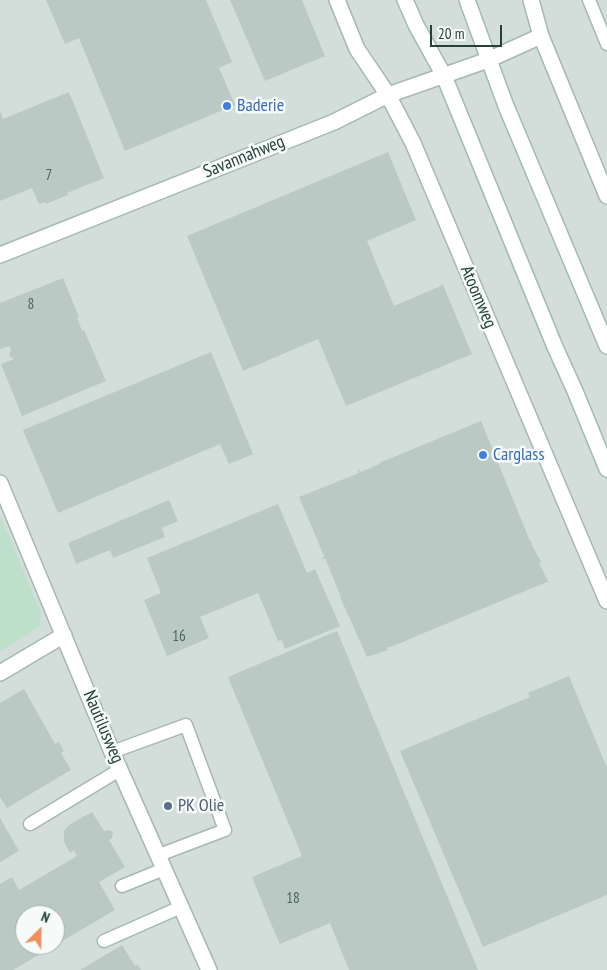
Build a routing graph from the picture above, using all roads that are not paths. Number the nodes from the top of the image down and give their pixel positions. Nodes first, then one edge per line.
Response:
1 (337, 0) edge
2 (405, 0) edge
3 (467, 0) edge
4 (531, 0) edge
5 (589, 0) edge
6 (541, 36) junction
7 (607, 44) edge
8 (488, 60) junction
9 (444, 76) junction
10 (388, 95) junction
11 (607, 196) edge
12 (0, 255) edge
13 (607, 346) edge
14 (607, 469) edge
15 (0, 483) edge
16 (607, 601) edge
17 (64, 635) junction
18 (0, 673) edge
19 (112, 752) junction
20 (121, 769) junction
21 (30, 824) dead end
22 (162, 862) junction
23 (122, 886) dead end
24 (181, 906) junction
25 (104, 941) dead end
26 (209, 970) edge

1 - 10 street, Atoomweg
2 - 9 street
3 - 8 street
4 - 6 street
5 - 7 lane
6 - 8 street
6 - 11 street
8 - 9 street, Savannahweg
8 - 13 street
9 - 10 street, Savannahweg
9 - 14 street
10 - 12 street, Savannahweg
10 - 16 street, Atoomweg
15 - 17 street, Nautilusweg
17 - 18 street
17 - 19 street, Nautilusweg
19 - 20 street, Nautilusweg
19 - 22 lane
20 - 21 lane
20 - 22 street, Nautilusweg
22 - 23 lane
22 - 24 street, Nautilusweg
24 - 25 lane
24 - 26 street, Nautilusweg

